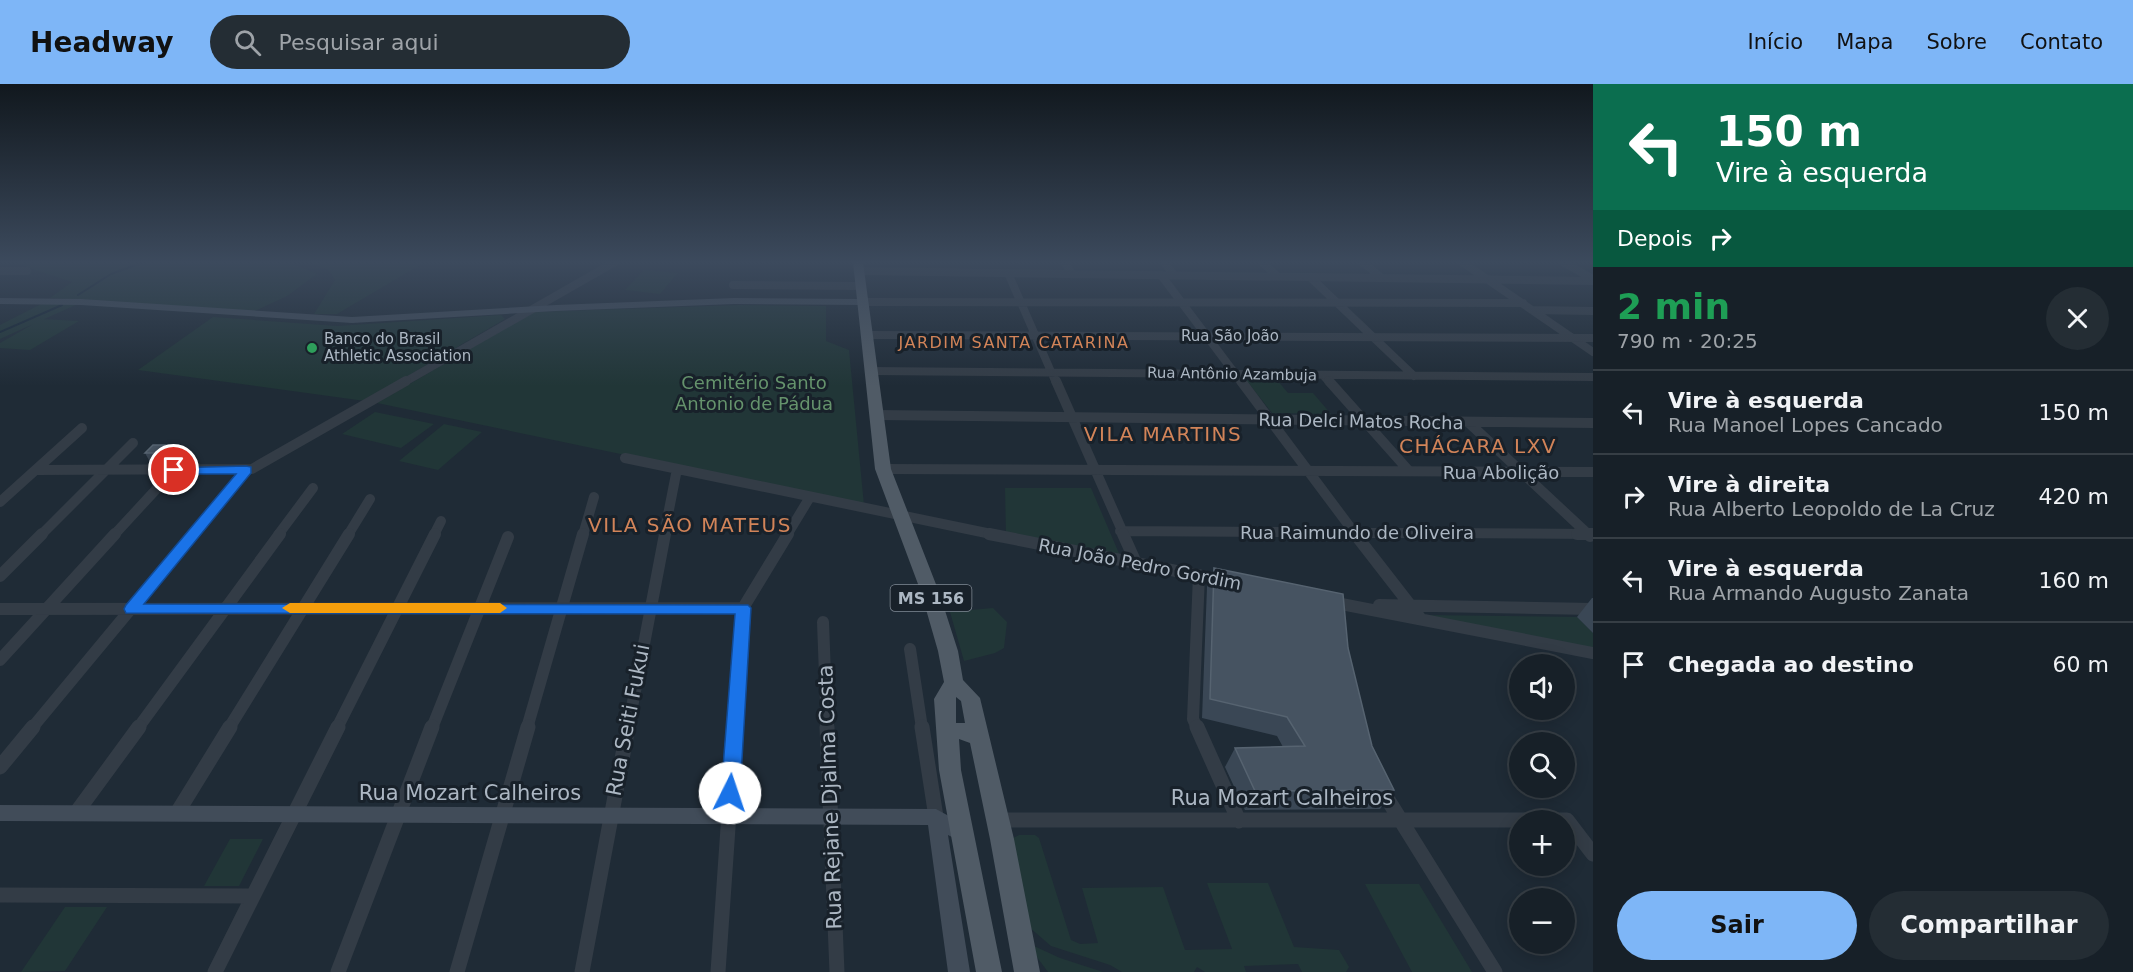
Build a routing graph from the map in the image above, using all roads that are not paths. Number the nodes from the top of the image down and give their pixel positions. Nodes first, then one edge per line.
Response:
1 (103, 303) edge
2 (543, 303) edge
3 (693, 303) edge
4 (863, 303) edge
5 (1022, 303) edge
6 (1182, 303) edge
7 (1337, 303) edge
8 (1523, 303) edge
9 (533, 309) junction
10 (1532, 310) junction
11 (1593, 311) edge
12 (512, 315) junction
13 (867, 334) junction
14 (1035, 335) junction
15 (1207, 336) junction
16 (1373, 337) junction
17 (1573, 338) junction
18 (1593, 338) edge
19 (1593, 352) edge
20 (871, 371) junction
21 (1052, 372) junction
22 (1235, 374) junction
23 (1323, 375) junction
24 (1414, 376) junction
25 (1593, 377) edge
26 (876, 415) junction
27 (1071, 417) junction
28 (1269, 420) junction
29 (1364, 421) junction
30 (1468, 422) junction
31 (1593, 423) edge
32 (82, 428) dead end
33 (133, 443) dead end
34 (625, 458) dead end
35 (677, 469) junction
36 (883, 469) junction
37 (36, 470) junction
38 (106, 470) junction
39 (174, 470) junction
40 (246, 470) junction
41 (1094, 470) junction
42 (1308, 471) junction
43 (1409, 471) junction
44 (1522, 472) junction
45 (1593, 472) edge
46 (313, 488) dead end
47 (594, 497) dead end
48 (810, 497) junction
49 (370, 500) dead end
50 (0, 502) edge
51 (900, 516) junction
52 (441, 521) dead end
53 (1120, 531) junction
54 (1354, 532) junction
55 (1591, 535) edge
56 (508, 537) dead end
57 (1136, 563) junction
58 (1199, 575) junction
59 (0, 576) edge
60 (1233, 582) edge
61 (1323, 600) edge
62 (1346, 604) junction
63 (745, 605) junction
64 (1409, 606) junction
65 (49, 608) junction
66 (226, 608) junction
67 (304, 608) junction
68 (397, 608) junction
69 (478, 608) junction
70 (561, 608) junction
71 (650, 608) junction
72 (0, 609) edge
73 (131, 609) junction
74 (1593, 609) edge
75 (1340, 620) edge
76 (1422, 620) junction
77 (823, 622) dead end
78 (910, 649) dead end
79 (1593, 653) edge
80 (0, 660) edge
81 (954, 683) junction
82 (947, 734) junction
83 (979, 738) junction
84 (0, 767) edge
85 (1373, 773) edge
86 (0, 813) edge
87 (76, 813) junction
88 (177, 813) junction
89 (945, 813) junction
90 (294, 814) junction
91 (398, 815) junction
92 (502, 815) junction
93 (610, 816) junction
94 (729, 816) junction
95 (832, 816) junction
96 (997, 820) junction
97 (1401, 820) junction
98 (1239, 821) junction
99 (1593, 854) edge
100 (0, 895) edge
101 (253, 896) junction
102 (215, 972) edge
103 (338, 972) edge
104 (457, 972) edge
105 (582, 972) edge
106 (718, 972) edge
107 (837, 972) edge
108 (959, 972) edge
109 (989, 972) edge
110 (1027, 972) edge
111 (1495, 972) edge

1 - 12 street
2 - 9 street
3 - 9 street
4 - 13 main road, MS 156
5 - 14 street
6 - 15 street
7 - 16 street
8 - 10 street
9 - 12 street
10 - 11 street
10 - 17 street
12 - 40 street
13 - 14 street, Rua São João
13 - 20 main road, MS 156
14 - 15 street, Rua São João
14 - 21 street
15 - 16 street, Rua São João
15 - 22 street
16 - 17 street, Rua São João
16 - 24 street
17 - 18 street, Rua São João
17 - 19 street
20 - 21 street, Rua Antônio Azambuja
20 - 26 main road, MS 156
21 - 22 street, Rua Antônio Azambuja
21 - 27 street
22 - 23 street, Rua Antônio Azambuja
22 - 28 street
23 - 24 street, Rua Antônio Azambuja
23 - 29 street
24 - 25 street, Rua Antônio Azambuja
26 - 27 street, Rua Delci Matos Rocha
26 - 36 main road, MS 156
27 - 28 street, Rua Delci Matos Rocha
27 - 41 street
28 - 29 street, Rua Delci Matos Rocha
28 - 42 street
29 - 30 street, Rua Delci Matos Rocha
29 - 43 street
30 - 31 street, Rua Delci Matos Rocha
30 - 44 street
32 - 37 street
33 - 38 street
34 - 35 street, Rua João Pedro Gordim
35 - 48 street, Rua João Pedro Gordim
35 - 71 street, Rua Seiti Fukui
36 - 41 street, Rua Abolição
36 - 51 main road, MS 156
37 - 38 street
37 - 50 street
38 - 39 street
38 - 59 street
39 - 40 street
39 - 65 street
40 - 73 street
41 - 42 street, Rua Abolição
41 - 53 street
42 - 43 street, Rua Abolição
42 - 54 street
43 - 44 street, Rua Abolição
44 - 45 street, Rua Abolição
44 - 55 street
46 - 66 street
47 - 70 street
48 - 51 street, Rua João Pedro Gordim
48 - 63 street
49 - 67 street
51 - 57 street, Rua João Pedro Gordim
51 - 81 main road, MS 156
52 - 68 street
53 - 54 street, Rua Raimundo de Oliveira
53 - 57 street
54 - 55 street, Rua Raimundo de Oliveira
54 - 64 street
56 - 69 street
57 - 58 street, Rua João Pedro Gordim
58 - 60 street, Rua João Pedro Gordim
58 - 98 street
61 - 62 street
62 - 64 street
62 - 75 street
62 - 76 street
63 - 71 street
63 - 94 street
64 - 74 street
64 - 76 street
65 - 72 street
65 - 73 street
65 - 80 street
66 - 67 street
66 - 73 street
66 - 87 street
67 - 68 street
67 - 88 street
68 - 69 street
68 - 90 street
69 - 70 street
69 - 91 street
70 - 71 street
70 - 92 street
71 - 93 street, Rua Seiti Fukui
73 - 84 street
76 - 79 street
77 - 95 street, Rua Rejane Djalma Costa
78 - 89 street
81 - 82 main road, MS 156
81 - 83 main road, MS 156
82 - 83 main road
82 - 89 main road, MS 156
83 - 96 main road, MS 156
85 - 97 street
86 - 87 street, Rua Mozart Calheiros
87 - 88 street, Rua Mozart Calheiros
88 - 90 street, Rua Mozart Calheiros
89 - 95 street, Rua Mozart Calheiros
89 - 108 street
89 - 109 main road, MS 156
90 - 91 street, Rua Mozart Calheiros
90 - 101 street
91 - 92 street, Rua Mozart Calheiros
91 - 103 street
92 - 93 street, Rua Mozart Calheiros
92 - 104 street
93 - 94 street, Rua Mozart Calheiros
93 - 105 street, Rua Seiti Fukui
94 - 95 street, Rua Mozart Calheiros
94 - 106 street
95 - 107 street, Rua Rejane Djalma Costa
96 - 98 street, Rua Mozart Calheiros
96 - 110 main road, MS 156
97 - 98 street, Rua Mozart Calheiros
97 - 99 street, Rua Mozart Calheiros
97 - 111 street
100 - 101 street
101 - 102 street

